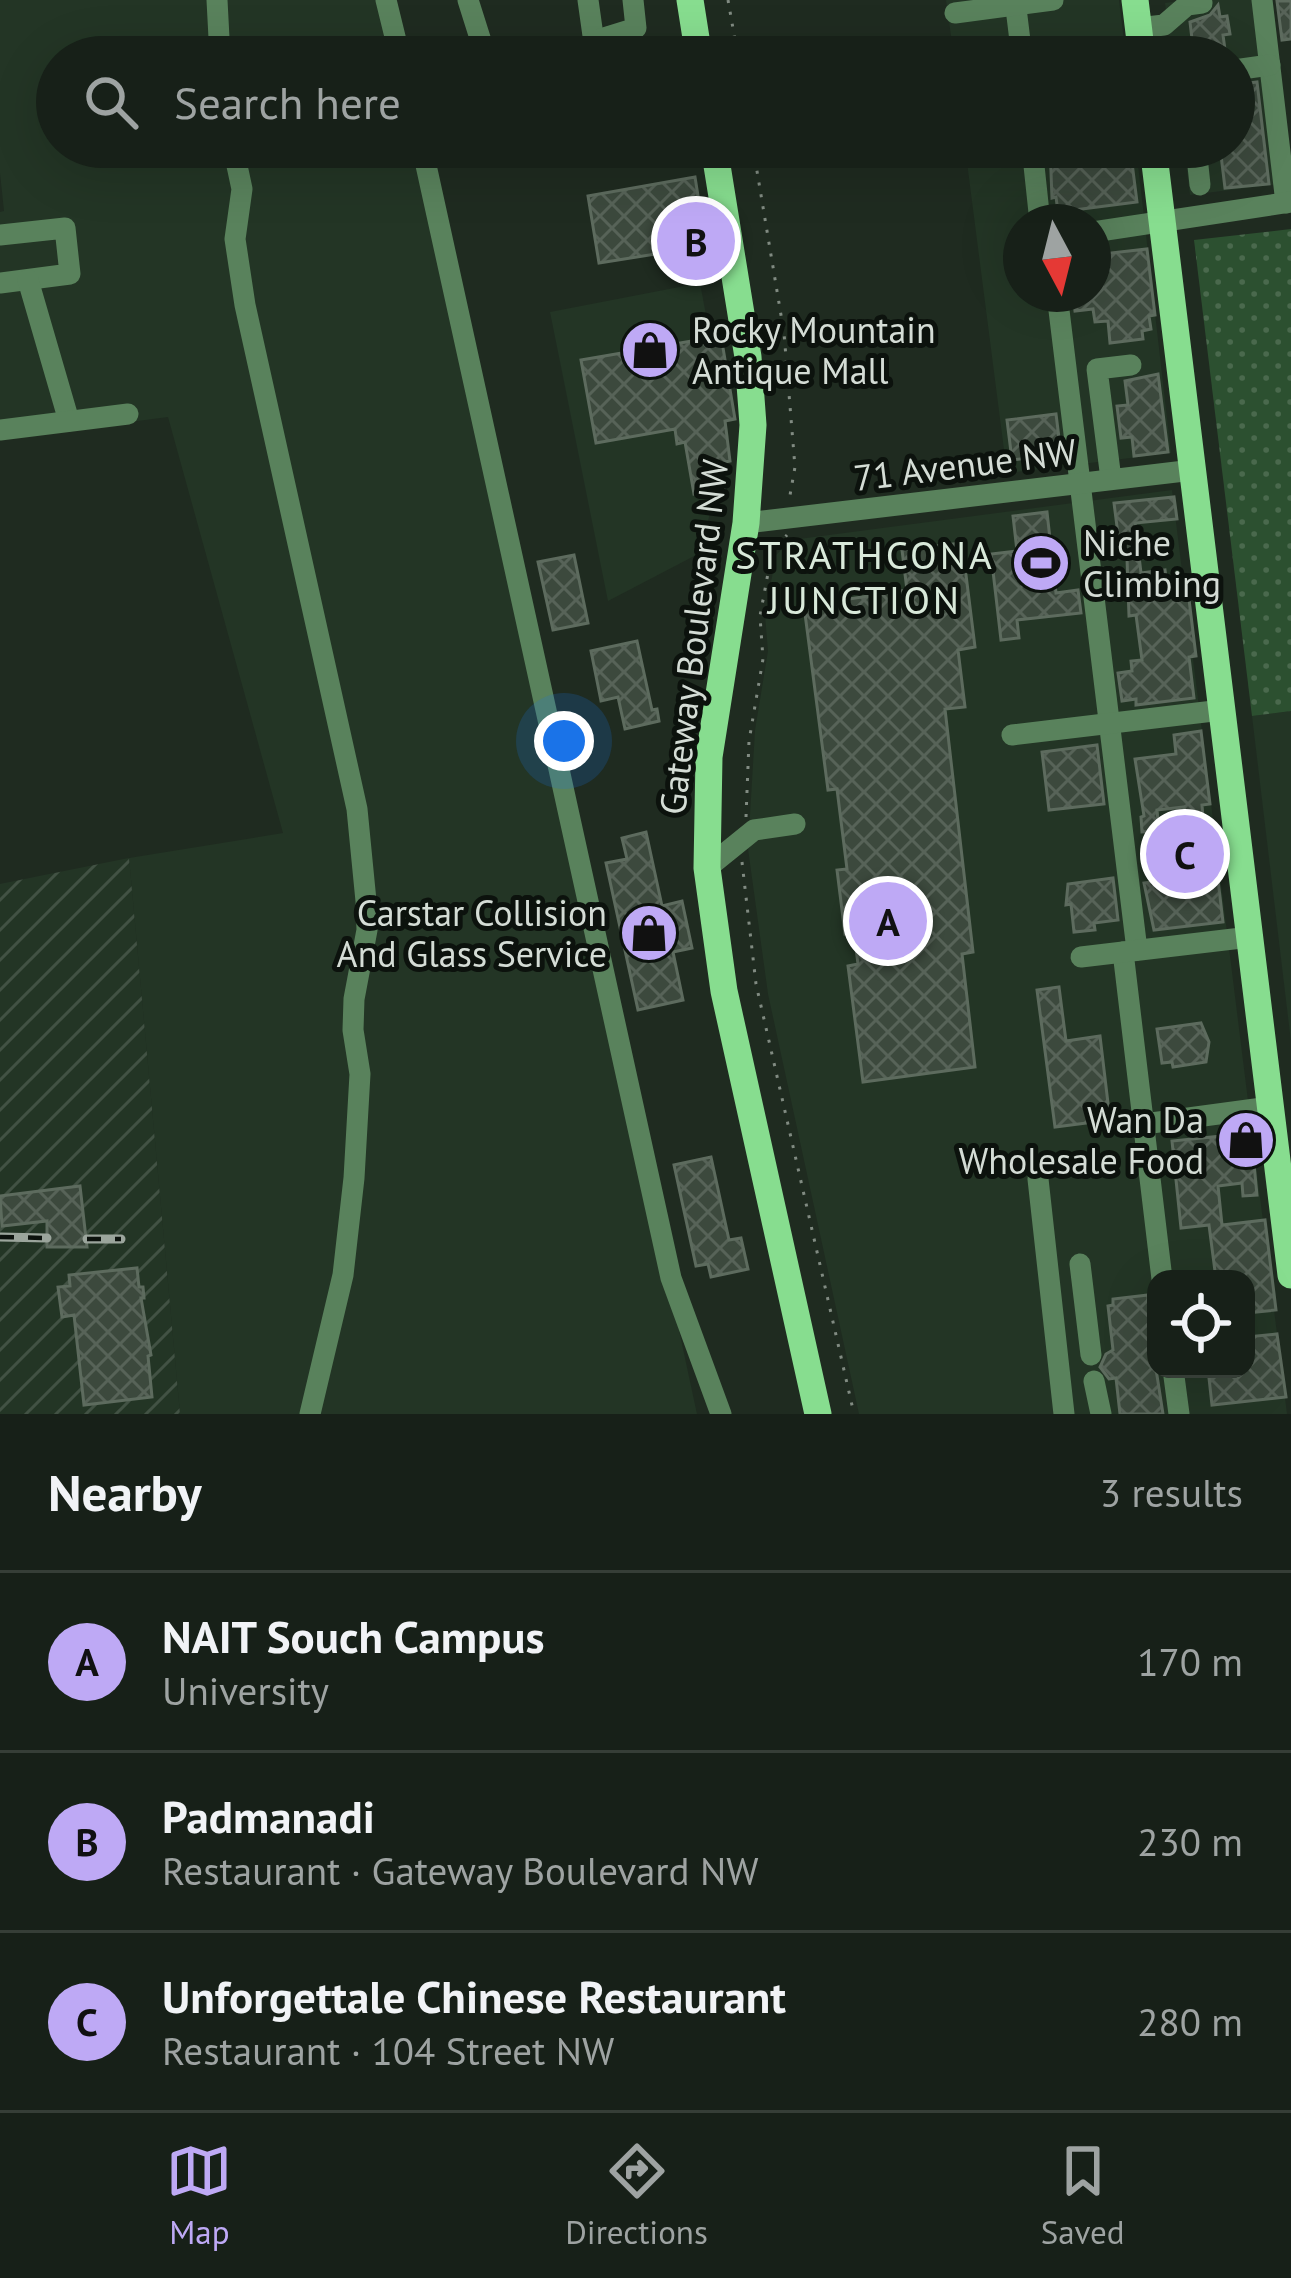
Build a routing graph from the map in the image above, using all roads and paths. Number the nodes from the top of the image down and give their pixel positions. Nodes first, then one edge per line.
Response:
1 (217, 0) edge
2 (386, 0) edge
3 (468, 0) edge
4 (588, 0) edge
5 (633, 0) edge
6 (690, 0) edge
7 (728, 0) edge
8 (1052, 0) edge
9 (1262, 0) edge
10 (1016, 2) edge
11 (1202, 3) edge
12 (956, 13) dead end
13 (1137, 14) edge
14 (219, 36) edge
15 (395, 36) edge
16 (479, 36) edge
17 (599, 36) edge
18 (620, 36) edge
19 (696, 36) edge
20 (734, 36) edge
21 (1020, 36) edge
22 (1278, 80) edge
23 (238, 168) edge
24 (427, 168) edge
25 (717, 168) edge
26 (756, 168) edge
27 (1034, 168) edge
28 (1156, 168) edge
29 (1198, 168) edge
30 (1200, 185) dead end
31 (1289, 203) edge
32 (1038, 204) edge
33 (1163, 218) junction
34 (1111, 229) edge
35 (0, 235) edge
36 (28, 280) junction
37 (0, 283) edge
38 (1059, 312) edge
39 (1131, 365) dead end
40 (1097, 369) junction
41 (1067, 372) junction
42 (128, 414) dead end
43 (69, 421) junction
44 (0, 430) edge
45 (1193, 470) junction
46 (1111, 479) junction
47 (1080, 483) junction
48 (789, 501) dead end
49 (746, 523) junction
50 (787, 537) dead end
51 (1222, 710) junction
52 (1110, 724) junction
53 (1012, 735) dead end
54 (795, 824) dead end
55 (746, 829) dead end
56 (743, 851) dead end
57 (707, 868) junction
58 (1250, 937) junction
59 (1130, 951) junction
60 (1081, 957) dead end
61 (1270, 1107) junction
62 (1144, 1124) junction
63 (1038, 1179) dead end
64 (1080, 1264) dead end
65 (1161, 1270) edge
66 (1291, 1275) edge
67 (1091, 1355) dead end
68 (1174, 1378) edge
69 (1094, 1381) dead end
70 (310, 1414) edge
71 (721, 1414) edge
72 (818, 1414) edge
73 (854, 1414) edge
74 (1064, 1414) edge
75 (1101, 1414) edge
76 (1179, 1414) edge

1 - 14 street
2 - 15 street
3 - 16 street
4 - 17 street
5 - 18 street
6 - 19 main road
7 - 20 path
8 - 10 street
9 - 22 street
10 - 12 street
10 - 21 street
11 - 13 street
22 - 31 street
23 - 70 street
24 - 71 street
25 - 49 main road, Gateway Boulevard NW
26 - 48 path
27 - 32 street
28 - 33 main road
29 - 30 street
31 - 33 street
33 - 34 street
33 - 45 main road
35 - 36 street
36 - 37 street
36 - 43 street
38 - 41 street
39 - 40 street
40 - 41 street
40 - 46 street
41 - 47 street
42 - 43 street
43 - 44 street
45 - 46 street, 71 Avenue NW
45 - 51 main road
46 - 47 street, 71 Avenue NW
47 - 49 street, 71 Avenue NW
47 - 52 street
49 - 57 main road, Gateway Boulevard NW
50 - 55 path
51 - 52 street
51 - 58 main road
52 - 53 street
52 - 59 street
54 - 57 street
56 - 73 path
57 - 72 main road, Gateway Boulevard NW
58 - 59 street
58 - 61 main road
59 - 60 street
59 - 62 street
61 - 62 street
61 - 66 main road
62 - 65 street
63 - 74 street
64 - 67 street
68 - 76 street
69 - 75 street

